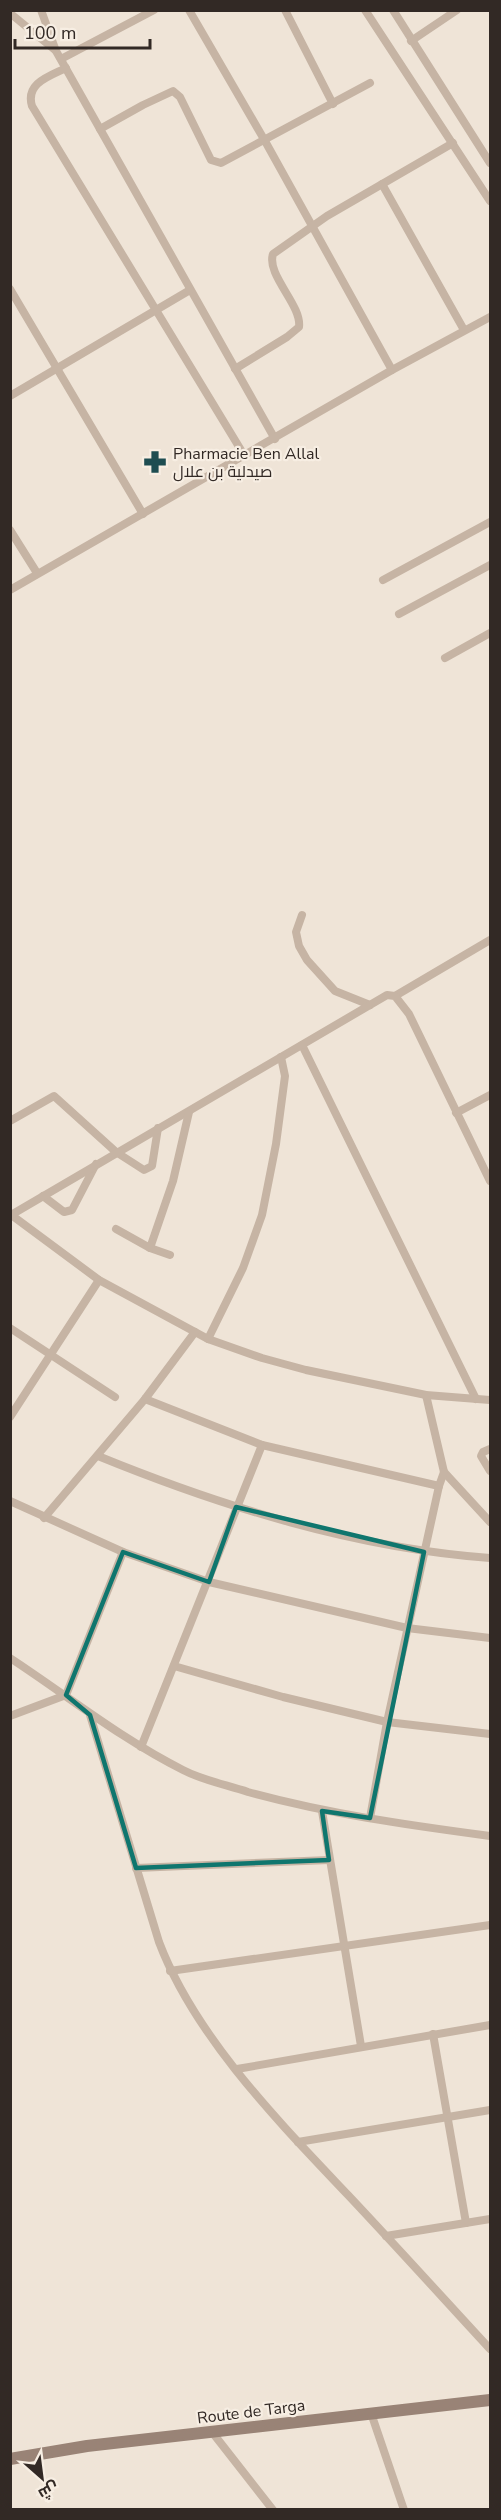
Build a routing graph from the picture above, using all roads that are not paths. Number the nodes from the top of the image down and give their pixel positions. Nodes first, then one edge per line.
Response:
1 (41, 10) edge
2 (154, 10) edge
3 (189, 10) edge
4 (285, 10) edge
5 (365, 10) edge
6 (393, 10) edge
7 (458, 10) edge
8 (14, 13) edge
9 (411, 41) junction
10 (58, 55) junction
11 (66, 68) junction
12 (370, 83) dead end
13 (333, 105) junction
14 (100, 129) junction
15 (265, 141) junction
16 (453, 143) junction
17 (490, 163) edge
18 (382, 184) junction
19 (490, 201) edge
20 (312, 227) junction
21 (10, 289) edge
22 (190, 290) junction
23 (156, 308) junction
24 (490, 317) edge
25 (464, 330) junction
26 (58, 368) junction
27 (235, 369) junction
28 (392, 370) junction
29 (10, 396) edge
30 (274, 439) junction
31 (244, 455) junction
32 (143, 514) junction
33 (490, 522) edge
34 (10, 530) edge
35 (490, 566) edge
36 (37, 573) junction
37 (382, 580) dead end
38 (10, 590) edge
39 (399, 614) dead end
40 (490, 633) edge
41 (445, 658) dead end
42 (302, 915) dead end
43 (490, 940) edge
44 (395, 996) junction
45 (370, 1005) junction
46 (302, 1045) junction
47 (281, 1057) junction
48 (490, 1095) edge
49 (189, 1112) junction
50 (456, 1113) junction
51 (10, 1121) edge
52 (158, 1128) junction
53 (116, 1152) junction
54 (96, 1164) junction
55 (490, 1181) edge
56 (43, 1196) junction
57 (11, 1215) edge
58 (116, 1229) dead end
59 (150, 1248) junction
60 (170, 1255) dead end
61 (99, 1280) junction
62 (10, 1328) edge
63 (195, 1332) junction
64 (208, 1339) junction
65 (50, 1355) junction
66 (426, 1395) junction
67 (115, 1397) dead end
68 (145, 1399) junction
69 (476, 1399) junction
70 (490, 1400) edge
71 (10, 1417) edge
72 (262, 1445) junction
73 (490, 1449) edge
74 (98, 1456) junction
75 (490, 1471) edge
76 (444, 1472) junction
77 (439, 1486) junction
78 (10, 1501) edge
79 (236, 1508) junction
80 (44, 1518) junction
81 (490, 1522) edge
82 (123, 1552) junction
83 (424, 1552) junction
84 (490, 1558) edge
85 (209, 1582) junction
86 (407, 1628) junction
87 (490, 1638) edge
88 (10, 1658) edge
89 (174, 1666) junction
90 (66, 1695) junction
91 (90, 1715) junction
92 (10, 1716) edge
93 (387, 1722) junction
94 (490, 1734) edge
95 (141, 1748) junction
96 (322, 1811) junction
97 (370, 1818) junction
98 (490, 1836) edge
99 (329, 1860) junction
100 (136, 1868) junction
101 (490, 1924) edge
102 (345, 1947) junction
103 (170, 1971) junction
104 (490, 2025) edge
105 (434, 2034) junction
106 (362, 2046) junction
107 (237, 2069) junction
108 (490, 2110) edge
109 (448, 2117) junction
110 (298, 2142) junction
111 (490, 2218) edge
112 (466, 2223) junction
113 (386, 2236) junction
114 (490, 2349) edge
115 (490, 2400) edge
116 (371, 2413) junction
117 (212, 2432) junction
118 (12, 2458) edge
119 (273, 2510) edge
120 (404, 2510) edge

1 - 10 street
2 - 10 street
3 - 15 street
4 - 13 street
5 - 16 street
6 - 9 street
7 - 9 street
8 - 10 street
9 - 17 street
10 - 11 street
11 - 14 street
11 - 23 street
12 - 13 street
13 - 15 street
14 - 15 street
14 - 22 street
15 - 20 street
16 - 18 street
16 - 19 street
18 - 20 street
18 - 25 street
20 - 27 street
20 - 28 street
21 - 26 street
22 - 23 street
22 - 27 street
23 - 26 street
23 - 31 street
24 - 25 street
25 - 28 street
26 - 29 street
26 - 32 street
27 - 30 street
28 - 30 street
30 - 31 street
31 - 32 street
32 - 36 street
33 - 37 street
34 - 36 street
35 - 39 street
36 - 38 street
40 - 41 street
42 - 45 street
43 - 44 street
44 - 45 street
44 - 50 street
45 - 46 street
46 - 47 street
46 - 69 street
47 - 49 street
47 - 64 street
48 - 50 street
49 - 52 street
49 - 59 street
50 - 55 street
51 - 53 street
52 - 53 street
52 - 53 street
53 - 54 street
54 - 56 street
54 - 56 street
56 - 57 street
57 - 61 street
58 - 59 street
59 - 60 street
61 - 63 street
61 - 65 street
62 - 65 street
63 - 64 street
63 - 68 street
64 - 66 street
65 - 67 street
65 - 71 street
66 - 69 street
66 - 76 street
68 - 72 street
68 - 74 street
69 - 70 street
72 - 77 street
72 - 79 street
73 - 75 street
74 - 79 street
74 - 80 street
76 - 77 street
76 - 81 street
77 - 83 street
78 - 80 street
79 - 83 street
79 - 85 street
80 - 82 street
82 - 85 street
82 - 90 street
83 - 84 street
83 - 86 street
85 - 86 street
85 - 89 street
86 - 87 street
86 - 93 street
88 - 90 street
89 - 93 street
89 - 95 street
90 - 91 street
90 - 92 street
91 - 95 street
91 - 100 street
93 - 94 street
93 - 97 street
95 - 96 street
96 - 97 street
96 - 99 street
97 - 98 street
99 - 100 street
99 - 102 street
100 - 103 street
101 - 102 street
102 - 103 street
102 - 106 street
103 - 107 street
104 - 105 street
105 - 106 street
105 - 109 street
106 - 107 street
107 - 110 street
108 - 109 street
109 - 110 street
109 - 112 street
110 - 113 street
111 - 112 street
112 - 113 street
113 - 114 street
115 - 116 main road, Route de Targa
116 - 117 main road, Route de Targa
116 - 120 street
117 - 118 main road, Route de Targa
117 - 119 street

